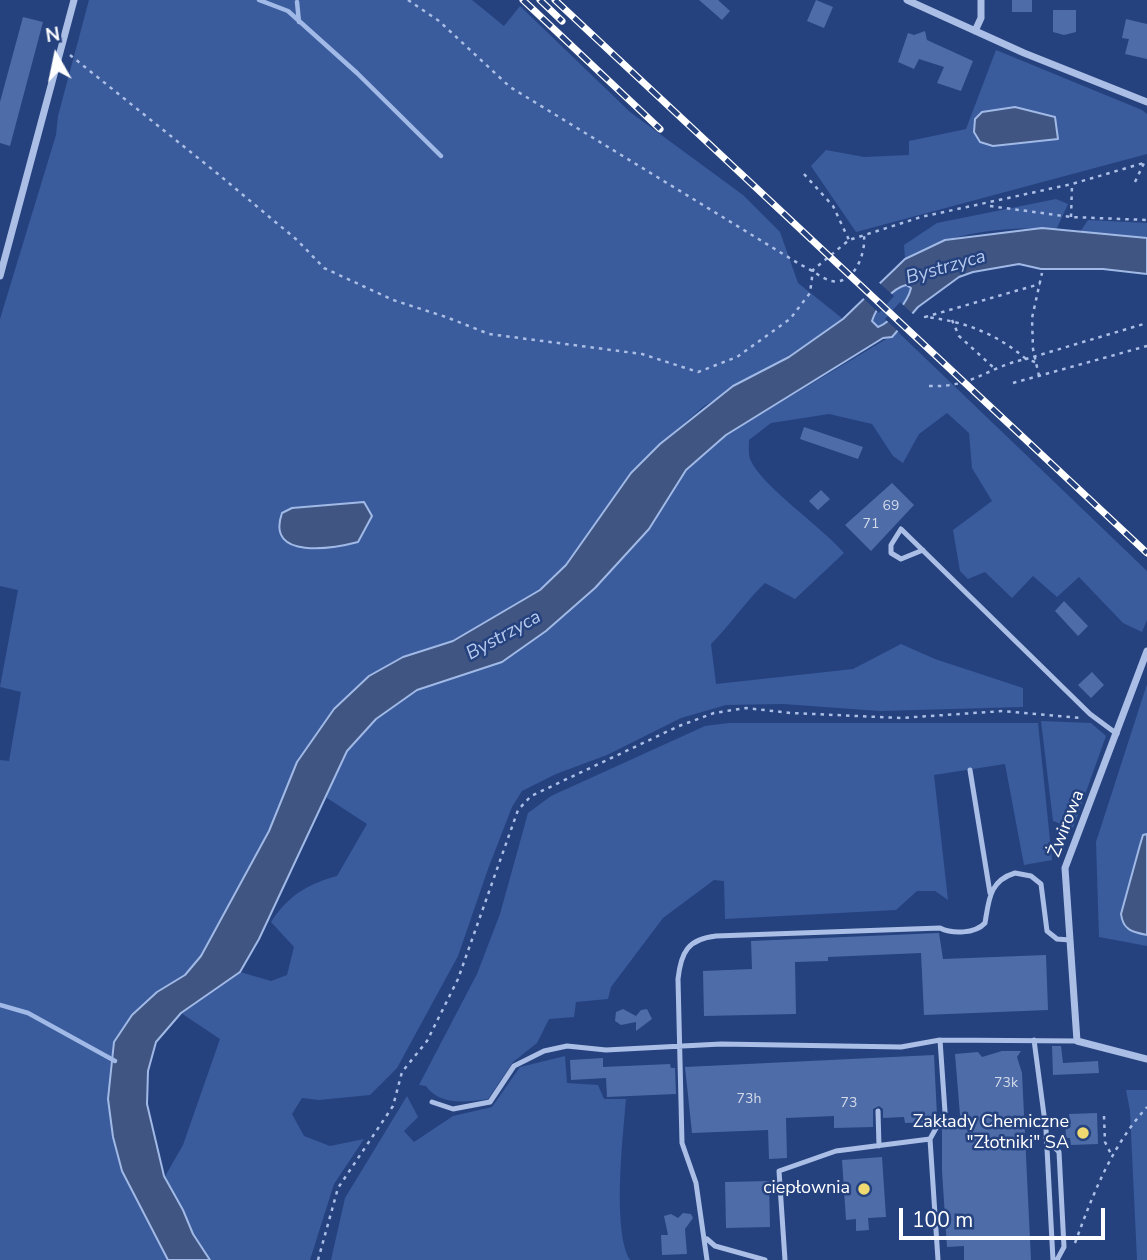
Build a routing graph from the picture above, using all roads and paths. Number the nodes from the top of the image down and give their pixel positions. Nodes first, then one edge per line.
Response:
1 (74, 0) edge
2 (408, 0) edge
3 (907, 0) edge
4 (981, 0) edge
5 (975, 31) junction
6 (61, 51) junction
7 (1147, 102) edge
8 (1145, 162) edge
9 (804, 174) dead end
10 (1135, 181) dead end
11 (1072, 184) junction
12 (987, 205) junction
13 (1071, 217) junction
14 (1147, 219) edge
15 (864, 236) junction
16 (849, 240) junction
17 (813, 270) junction
18 (1042, 273) dead end
19 (0, 276) edge
20 (1040, 284) junction
21 (952, 320) junction
22 (1147, 323) edge
23 (1147, 346) edge
24 (1034, 357) junction
25 (1026, 359) junction
26 (1035, 362) junction
27 (994, 368) junction
28 (1039, 376) junction
29 (1013, 383) dead end
30 (929, 386) dead end
31 (923, 550) junction
32 (1147, 651) edge
33 (1090, 714) junction
34 (1117, 734) junction
35 (970, 770) dead end
36 (990, 892) junction
37 (1070, 940) junction
38 (940, 1040) junction
39 (1034, 1040) junction
40 (1077, 1041) junction
41 (678, 1046) junction
42 (1147, 1059) edge
43 (432, 1102) dead end
44 (1147, 1107) edge
45 (878, 1111) dead end
46 (1104, 1116) dead end
47 (1046, 1138) junction
48 (930, 1139) junction
49 (879, 1146) junction
50 (1112, 1156) junction
51 (707, 1239) junction
52 (1061, 1253) junction
53 (318, 1260) edge
54 (708, 1260) edge
55 (765, 1260) edge
56 (785, 1260) edge
57 (938, 1260) edge
58 (1055, 1260) edge

1 - 6 street
2 - 17 path
3 - 5 street
4 - 5 street
5 - 7 street
6 - 17 path
6 - 19 street
8 - 10 path
8 - 11 path
9 - 16 path
11 - 12 path
11 - 13 path
12 - 13 path
12 - 15 path
13 - 14 path
15 - 16 path
15 - 17 path
16 - 17 path
18 - 20 path
20 - 21 path
20 - 24 path
21 - 25 path
21 - 27 path
22 - 24 path
23 - 28 path
24 - 25 path
24 - 26 path
25 - 26 path
25 - 27 path
26 - 28 path
27 - 30 path
28 - 29 path
31 - 31 lane
31 - 33 lane
32 - 34 street, Żwirowa
33 - 34 lane
33 - 53 path
34 - 37 street, Żwirowa
35 - 36 lane
36 - 37 lane
36 - 41 lane
37 - 40 street, Żwirowa
38 - 39 lane
38 - 41 lane
38 - 48 lane
39 - 40 lane
39 - 47 lane
40 - 42 street
41 - 43 lane
41 - 51 lane
44 - 50 path
45 - 49 lane
46 - 50 path
47 - 52 lane
47 - 58 lane
48 - 49 lane
48 - 57 lane
49 - 56 lane
50 - 52 path
51 - 54 lane
51 - 55 lane
52 - 58 lane

